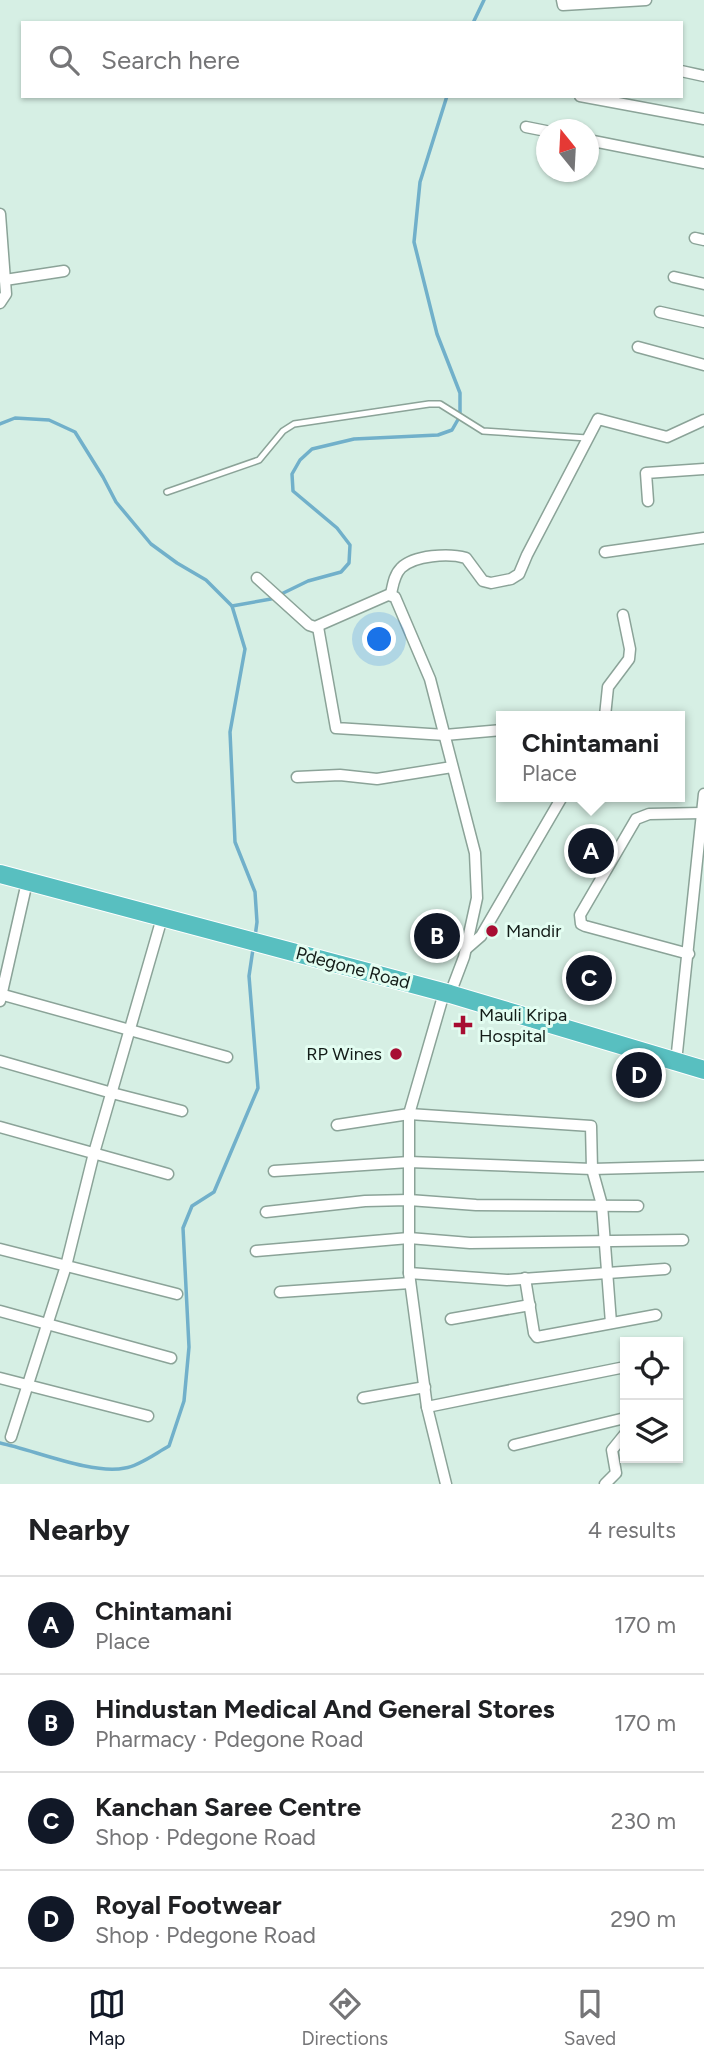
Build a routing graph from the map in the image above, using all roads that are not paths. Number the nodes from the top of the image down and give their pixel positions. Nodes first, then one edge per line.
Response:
1 (562, 0) edge
2 (646, 0) edge
3 (683, 71) edge
4 (704, 76) edge
5 (591, 98) edge
6 (704, 119) edge
7 (526, 127) dead end
8 (536, 129) edge
9 (599, 142) edge
10 (704, 163) edge
11 (0, 214) edge
12 (64, 271) dead end
13 (674, 276) dead end
14 (5, 280) junction
15 (704, 284) edge
16 (0, 303) edge
17 (660, 312) dead end
18 (704, 323) edge
19 (638, 347) dead end
20 (704, 365) edge
21 (704, 420) edge
22 (587, 438) junction
23 (704, 469) edge
24 (167, 492) dead end
25 (648, 501) dead end
26 (704, 538) edge
27 (605, 552) dead end
28 (257, 578) dead end
29 (391, 594) junction
30 (623, 615) dead end
31 (318, 627) junction
32 (606, 711) edge
33 (496, 731) edge
34 (445, 735) junction
35 (452, 767) junction
36 (297, 777) dead end
37 (704, 794) edge
38 (558, 802) edge
39 (702, 813) edge
40 (701, 850) edge
41 (0, 874) edge
42 (27, 882) junction
43 (162, 918) junction
44 (466, 949) junction
45 (689, 954) junction
46 (447, 993) junction
47 (1, 997) edge
48 (130, 1031) junction
49 (227, 1057) dead end
50 (0, 1061) edge
51 (676, 1062) junction
52 (704, 1070) edge
53 (112, 1093) junction
54 (182, 1111) dead end
55 (409, 1114) junction
56 (337, 1125) dead end
57 (0, 1127) edge
58 (94, 1153) junction
59 (409, 1162) junction
60 (704, 1166) edge
61 (592, 1169) junction
62 (274, 1171) dead end
63 (168, 1174) dead end
64 (409, 1200) junction
65 (601, 1206) junction
66 (638, 1206) dead end
67 (266, 1212) dead end
68 (409, 1238) junction
69 (683, 1240) dead end
70 (604, 1241) junction
71 (0, 1249) edge
72 (256, 1251) dead end
73 (66, 1266) junction
74 (666, 1269) dead end
75 (607, 1273) junction
76 (409, 1278) junction
77 (525, 1278) junction
78 (279, 1292) dead end
79 (177, 1294) dead end
80 (530, 1305) junction
81 (0, 1311) edge
82 (656, 1315) dead end
83 (451, 1319) dead end
84 (611, 1323) junction
85 (48, 1324) junction
86 (171, 1358) dead end
87 (620, 1368) edge
88 (0, 1378) edge
89 (29, 1385) junction
90 (425, 1387) junction
91 (363, 1398) dead end
92 (427, 1407) junction
93 (148, 1416) dead end
94 (620, 1419) edge
95 (11, 1437) dead end
96 (620, 1440) edge
97 (514, 1445) dead end
98 (607, 1483) edge
99 (446, 1484) edge

1 - 2 street
3 - 4 street
5 - 6 street
7 - 8 street
9 - 10 street
11 - 14 street
12 - 14 street
13 - 15 street
14 - 16 street
17 - 18 street
19 - 20 street
21 - 22 street
22 - 24 lane
22 - 29 street
23 - 25 street
26 - 27 street
28 - 31 street
29 - 31 street
29 - 34 street
30 - 32 street
31 - 34 street
33 - 34 street
34 - 35 street
35 - 36 street
35 - 44 street
37 - 39 street
38 - 44 street
39 - 40 street
39 - 45 street
40 - 45 street
41 - 42 highway, Pdegone Road
42 - 43 highway, Pdegone Road
42 - 47 street
43 - 46 highway, Pdegone Road
43 - 48 street
44 - 46 street
45 - 51 street
46 - 51 highway, Pdegone Road
46 - 55 street
47 - 48 street
48 - 49 street
48 - 53 street
50 - 53 street
51 - 52 highway, Pdegone Road
53 - 54 street
53 - 58 street
55 - 56 street
55 - 59 street
55 - 61 street
57 - 58 street
58 - 63 street
58 - 73 street
59 - 61 street
59 - 62 street
59 - 64 street
60 - 61 street
61 - 65 street
64 - 65 street
64 - 67 street
64 - 68 street
65 - 66 street
65 - 70 street
68 - 70 street
68 - 72 street
68 - 76 street
69 - 70 street
70 - 75 street
71 - 73 street
73 - 79 street
73 - 85 street
74 - 75 street
75 - 77 street
75 - 84 street
76 - 77 street
76 - 78 street
76 - 90 street
77 - 80 street
80 - 83 street
80 - 84 street
81 - 85 street
82 - 84 street
85 - 86 street
85 - 89 street
87 - 92 street
88 - 89 street
89 - 93 street
89 - 95 street
90 - 91 street
90 - 92 street
92 - 99 street
94 - 97 street
96 - 98 street

